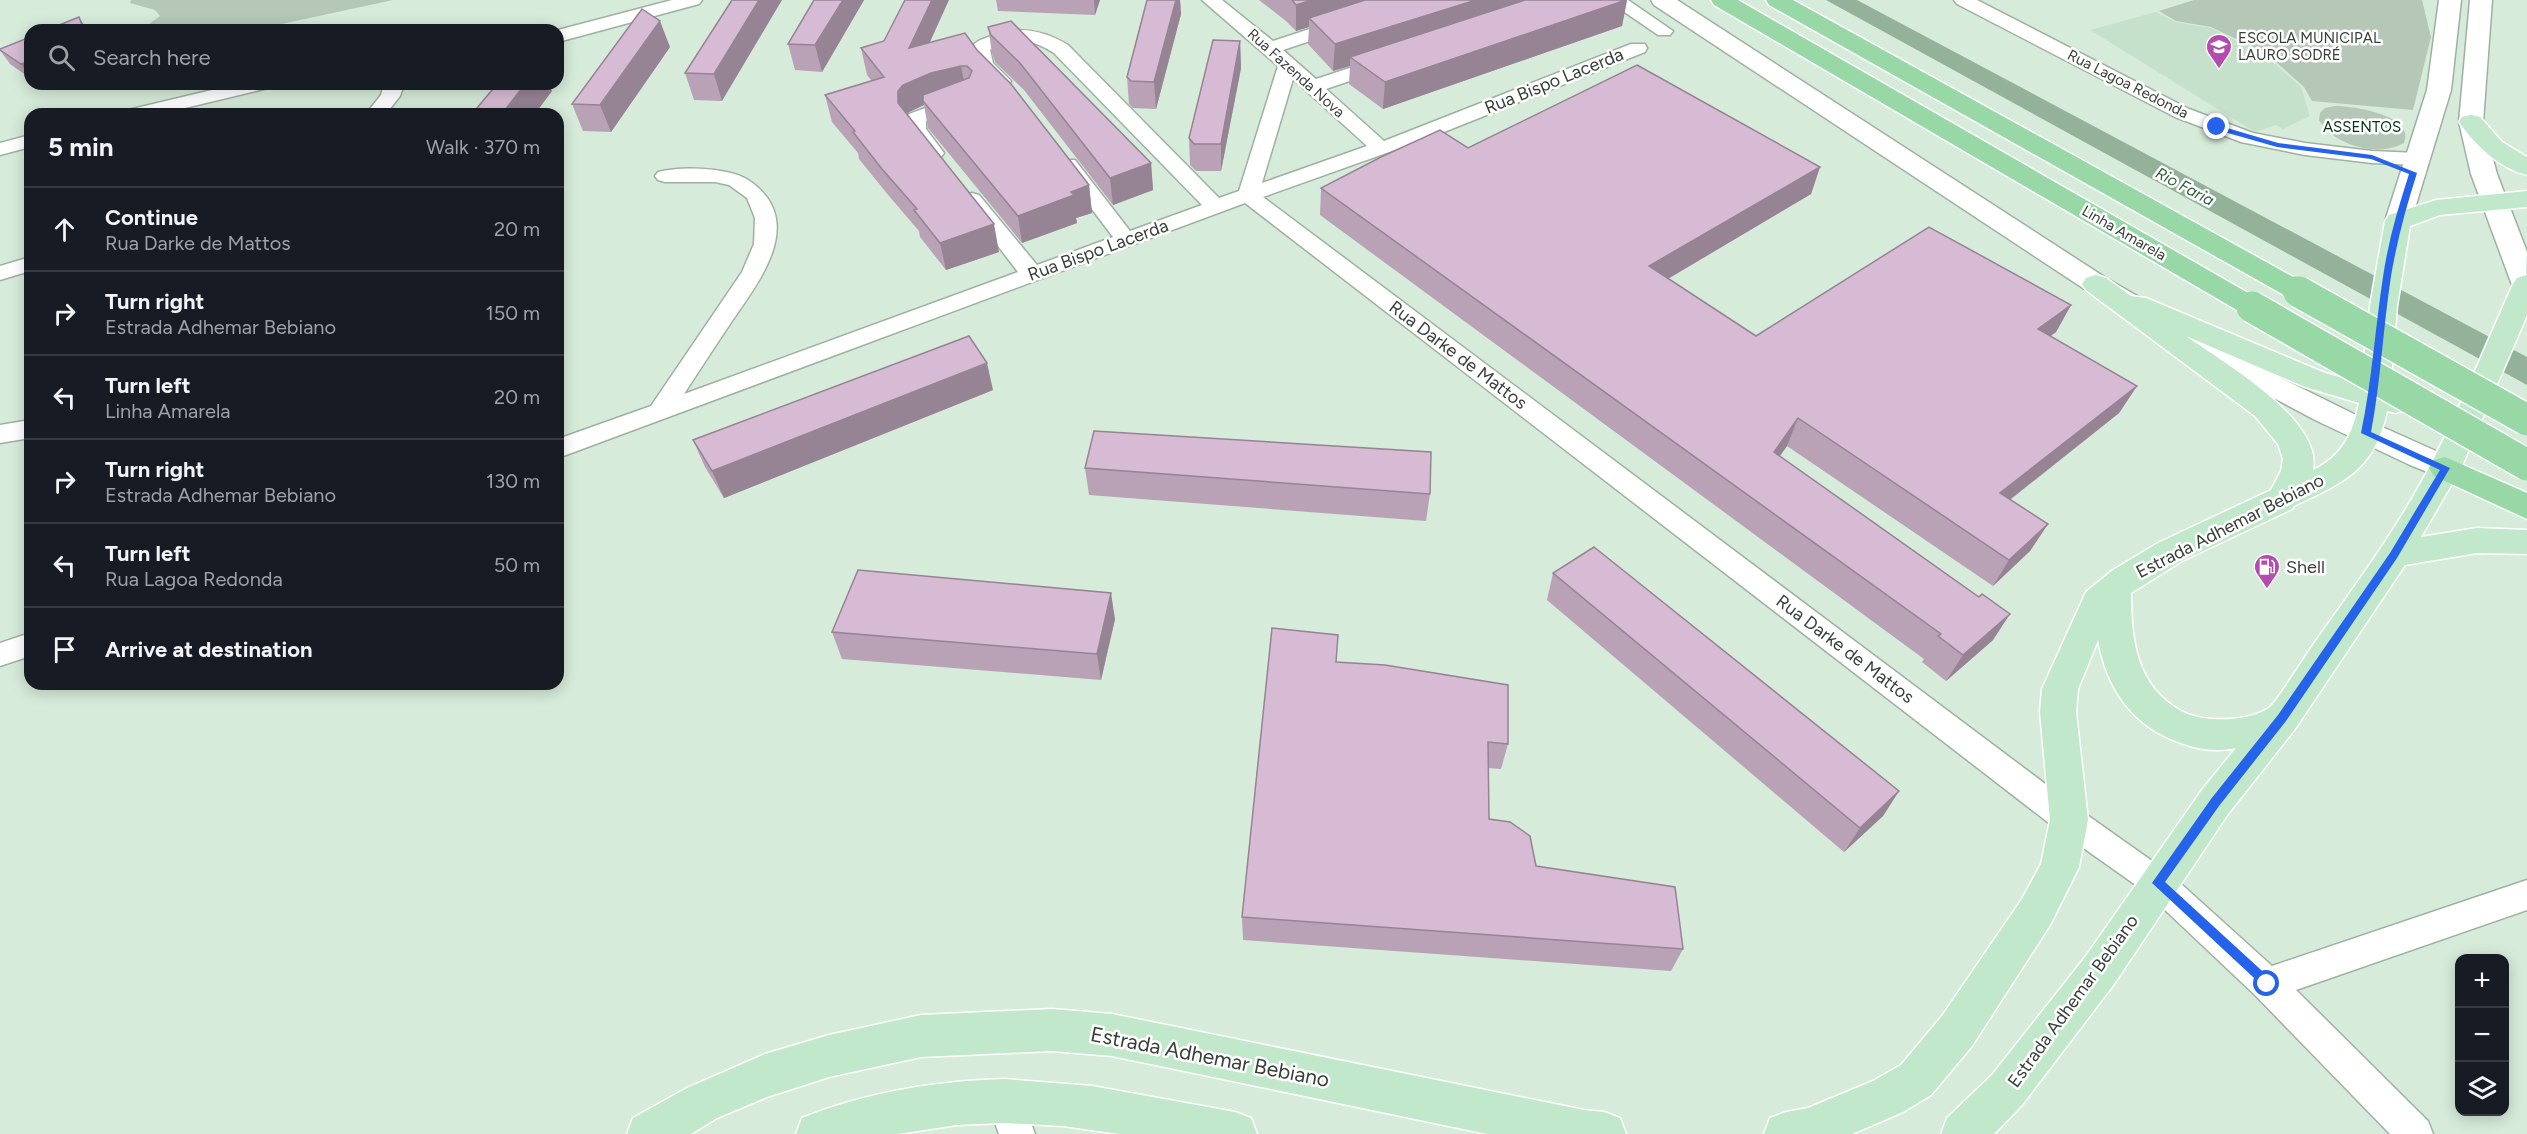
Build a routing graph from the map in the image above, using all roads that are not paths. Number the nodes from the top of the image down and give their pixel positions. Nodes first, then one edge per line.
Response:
1 (693, 0) edge
2 (1616, 0) edge
3 (1662, 0) edge
4 (1722, 0) edge
5 (1777, 0) edge
6 (1963, 0) edge
7 (2450, 0) edge
8 (2481, 0) edge
9 (1222, 2) edge
10 (1365, 17) edge
11 (1664, 31) dead end
12 (564, 34) edge
13 (1270, 48) junction
14 (1638, 48) dead end
15 (1401, 58) edge
16 (1288, 65) junction
17 (1312, 87) junction
18 (242, 90) edge
19 (392, 90) edge
20 (1015, 95) edge
21 (965, 99) edge
22 (190, 107) edge
23 (381, 108) edge
24 (2471, 123) junction
25 (24, 143) edge
26 (1380, 148) junction
27 (0, 149) edge
28 (1056, 149) edge
29 (945, 166) edge
30 (2415, 166) junction
31 (2527, 167) edge
32 (665, 176) dead end
33 (959, 184) edge
34 (1248, 195) junction
35 (2527, 199) edge
36 (2496, 202) junction
37 (1216, 207) junction
38 (2398, 221) junction
39 (1126, 240) junction
40 (24, 266) edge
41 (0, 273) edge
42 (1032, 274) junction
43 (2096, 284) junction
44 (2526, 285) edge
45 (2136, 304) junction
46 (2373, 398) junction
47 (659, 412) junction
48 (2470, 417) junction
49 (2527, 420) edge
50 (24, 430) edge
51 (2366, 433) junction
52 (0, 434) edge
53 (564, 447) edge
54 (2527, 465) edge
55 (2445, 468) junction
56 (2281, 501) junction
57 (2527, 507) edge
58 (2527, 542) edge
59 (2394, 555) junction
60 (2114, 588) junction
61 (24, 646) edge
62 (0, 655) edge
63 (2282, 718) junction
64 (2069, 820) junction
65 (2158, 883) junction
66 (2527, 895) edge
67 (2267, 984) junction
68 (1011, 1118) edge
69 (649, 1134) edge
70 (818, 1134) edge
71 (1235, 1134) edge
72 (1604, 1134) edge
73 (1786, 1134) edge
74 (1963, 1134) edge
75 (2415, 1134) edge

1 - 12 street
2 - 11 street
3 - 43 main road
4 - 54 highway, Linha Amarela, bridge
5 - 49 highway, Linha Amarela, bridge
6 - 30 street, Rua Lagoa Redonda
7 - 30 main road, Estrada Adhemar Bebiano
8 - 24 main road, Estrada Adhemar Bebiano
9 - 13 street, Rua Fazenda Nova
10 - 13 street
13 - 16 street, Rua Fazenda Nova
14 - 26 street, Rua Bispo Lacerda
15 - 17 street
16 - 17 street, Rua Fazenda Nova
16 - 34 street
17 - 26 street, Rua Fazenda Nova
18 - 22 street
19 - 23 street
20 - 37 street
21 - 29 street
24 - 31 main road
24 - 36 main road, Estrada Adhemar Bebiano
25 - 27 street
26 - 34 street, Rua Bispo Lacerda
28 - 39 street
30 - 38 main road, Estrada Adhemar Bebiano
32 - 47 street
33 - 42 street
34 - 37 street, Rua Bispo Lacerda
34 - 64 street, Rua Darke de Mattos
35 - 36 main road
36 - 38 main road
36 - 44 main road, Estrada Adhemar Bebiano
37 - 39 street, Rua Bispo Lacerda
38 - 46 main road, Estrada Adhemar Bebiano
39 - 42 street, Rua Bispo Lacerda
40 - 41 street
42 - 47 street, Rua Bispo Lacerda
43 - 45 main road
43 - 56 main road
44 - 48 main road, Estrada Adhemar Bebiano
45 - 46 main road
45 - 51 main road
46 - 48 main road
46 - 51 main road, Estrada Adhemar Bebiano
47 - 53 street, Rua Bispo Lacerda
48 - 55 main road, Estrada Adhemar Bebiano
50 - 52 street
51 - 55 main road
51 - 56 main road, Estrada Adhemar Bebiano
55 - 57 highway
55 - 59 main road, Estrada Adhemar Bebiano
56 - 60 main road, Estrada Adhemar Bebiano
58 - 59 main road
59 - 63 main road, Estrada Adhemar Bebiano
60 - 63 main road
60 - 64 main road, Estrada Adhemar Bebiano
61 - 62 street
63 - 65 main road, Estrada Adhemar Bebiano
64 - 65 street, Rua Darke de Mattos
64 - 73 main road, Estrada Adhemar Bebiano
65 - 67 street, Rua Darke de Mattos
65 - 74 main road, Estrada Adhemar Bebiano
66 - 67 street
67 - 75 street, Rua Darke de Mattos
68 - 70 main road
68 - 71 main road
69 - 72 main road, Estrada Adhemar Bebiano

